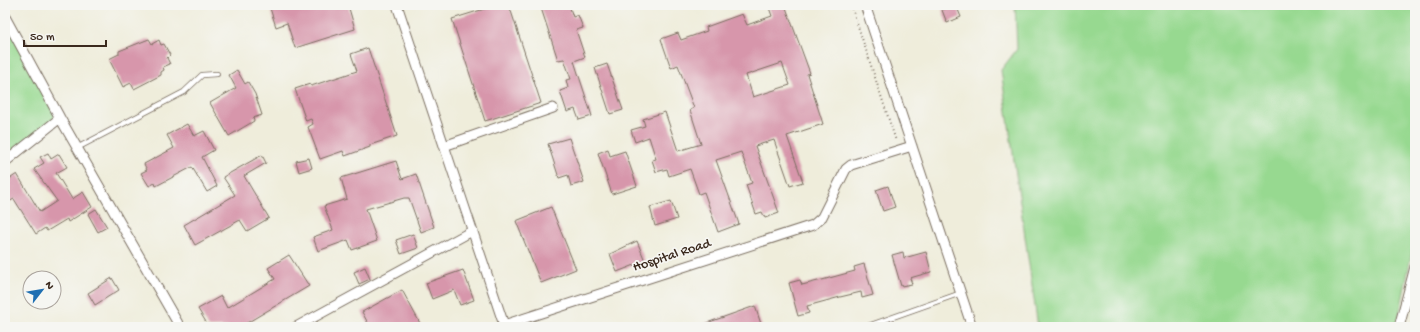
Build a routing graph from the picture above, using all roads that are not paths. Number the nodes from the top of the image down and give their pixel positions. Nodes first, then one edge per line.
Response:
1 (397, 5) edge
2 (865, 5) edge
3 (5, 17) edge
4 (217, 74) dead end
5 (553, 108) dead end
6 (60, 118) junction
7 (444, 146) junction
8 (912, 146) junction
9 (78, 148) junction
10 (5, 162) edge
11 (472, 231) junction
12 (1415, 267) edge
13 (961, 293) junction
14 (505, 326) edge
15 (180, 327) edge
16 (296, 327) edge
17 (865, 327) edge
18 (972, 327) edge
19 (1400, 327) edge

1 - 7 street, Hospital Road
2 - 8 street
3 - 6 street
4 - 9 lane
5 - 7 street
6 - 9 street
6 - 10 street
7 - 11 street, Hospital Road
8 - 13 street
8 - 14 street, Hospital Road
9 - 15 street
11 - 14 street, Hospital Road
11 - 16 street
12 - 19 street
13 - 17 lane
13 - 18 street

